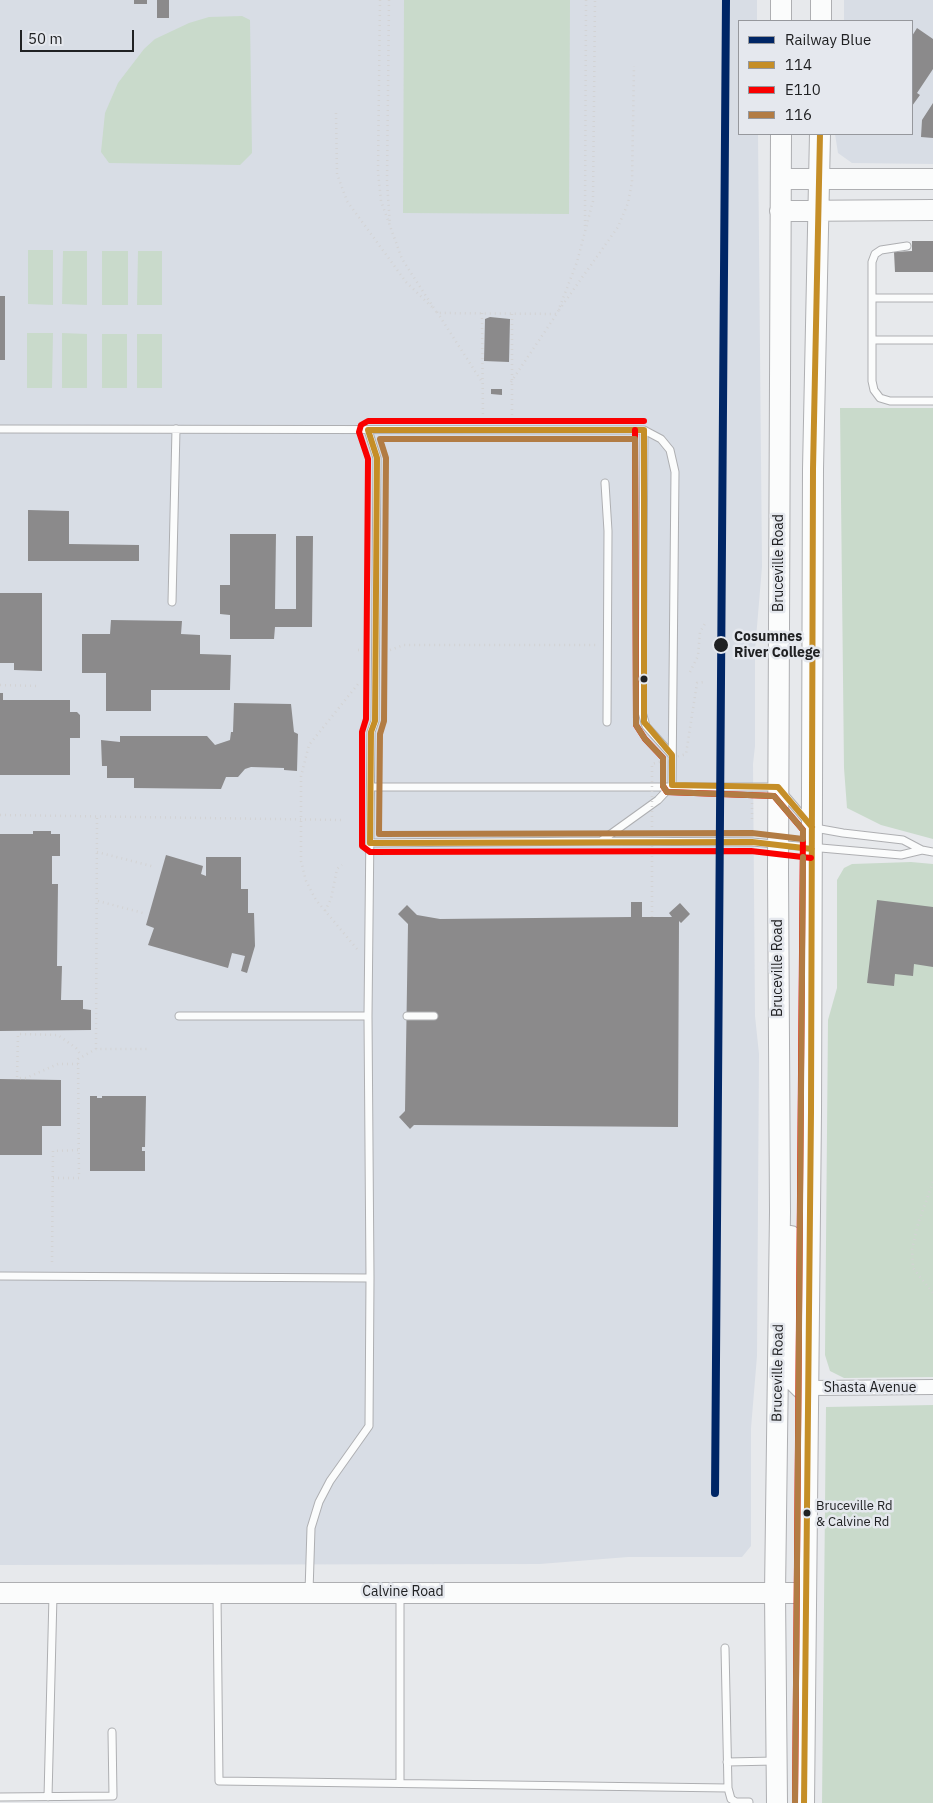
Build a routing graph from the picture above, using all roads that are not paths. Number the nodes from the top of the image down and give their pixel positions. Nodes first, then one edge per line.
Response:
1 (781, 0) edge
2 (821, 0) edge
3 (781, 20) edge
4 (821, 20) edge
5 (781, 135) edge
6 (820, 135) edge
7 (933, 179) edge
8 (781, 180) junction
9 (819, 180) junction
10 (819, 210) junction
11 (933, 210) edge
12 (780, 211) junction
13 (907, 246) dead end
14 (874, 298) junction
15 (933, 298) edge
16 (874, 340) junction
17 (933, 340) edge
18 (933, 401) edge
19 (0, 429) edge
20 (176, 429) junction
21 (368, 430) junction
22 (644, 430) junction
23 (605, 483) dead end
24 (172, 602) dead end
25 (607, 722) dead end
26 (672, 755) junction
27 (672, 786) junction
28 (371, 787) junction
29 (778, 787) junction
30 (812, 827) junction
31 (601, 841) junction
32 (370, 843) junction
33 (778, 844) junction
34 (812, 849) junction
35 (922, 850) junction
36 (933, 852) edge
37 (179, 1016) dead end
38 (368, 1016) junction
39 (408, 1016) dead end
40 (434, 1016) dead end
41 (780, 1212) junction
42 (0, 1276) edge
43 (370, 1278) junction
44 (808, 1388) junction
45 (933, 1388) edge
46 (217, 1592) junction
47 (309, 1592) junction
48 (400, 1592) junction
49 (0, 1593) edge
50 (54, 1593) junction
51 (775, 1593) junction
52 (806, 1593) junction
53 (725, 1648) dead end
54 (112, 1732) dead end
55 (777, 1761) junction
56 (728, 1762) junction
57 (400, 1783) junction
58 (728, 1788) junction
59 (0, 1797) edge
60 (48, 1797) junction
61 (749, 1802) edge
62 (777, 1803) edge
63 (804, 1803) edge

1 - 3 main road
2 - 4 main road
5 - 8 main road, Bruceville Road
6 - 9 main road
7 - 9 main road
8 - 9 main road
8 - 12 main road, Bruceville Road
9 - 10 main road
10 - 11 main road
10 - 12 main road
10 - 30 main road
12 - 29 main road, Bruceville Road
13 - 14 lane
14 - 15 lane
14 - 16 lane
16 - 17 lane
16 - 18 lane
19 - 20 lane
20 - 21 lane
20 - 24 lane
21 - 22 lane
21 - 28 lane
22 - 26 lane
22 - 26 lane
23 - 25 lane
26 - 27 lane
27 - 28 lane
27 - 29 lane
27 - 31 lane
28 - 32 lane
29 - 30 lane
29 - 33 main road, Bruceville Road
30 - 34 main road
30 - 35 lane
31 - 32 lane
31 - 33 lane
32 - 38 lane
33 - 34 lane
33 - 41 main road, Bruceville Road
34 - 35 lane
34 - 44 main road
35 - 36 lane
37 - 38 lane
38 - 43 lane
39 - 40 lane
41 - 44 main road
41 - 51 main road, Bruceville Road
42 - 43 lane
43 - 47 lane
44 - 45 street, Shasta Avenue
44 - 52 main road
46 - 47 main road, Calvine Road
46 - 50 main road, Calvine Road
46 - 57 lane
47 - 48 main road, Calvine Road
48 - 51 main road, Calvine Road
48 - 57 lane
49 - 50 main road, Calvine Road
50 - 60 lane
51 - 52 main road, Calvine Road
51 - 55 main road, Bruceville Road
52 - 63 main road
53 - 56 lane
54 - 60 lane
55 - 56 lane
55 - 62 main road, Bruceville Road
56 - 58 lane
57 - 58 lane
58 - 61 lane
59 - 60 lane

